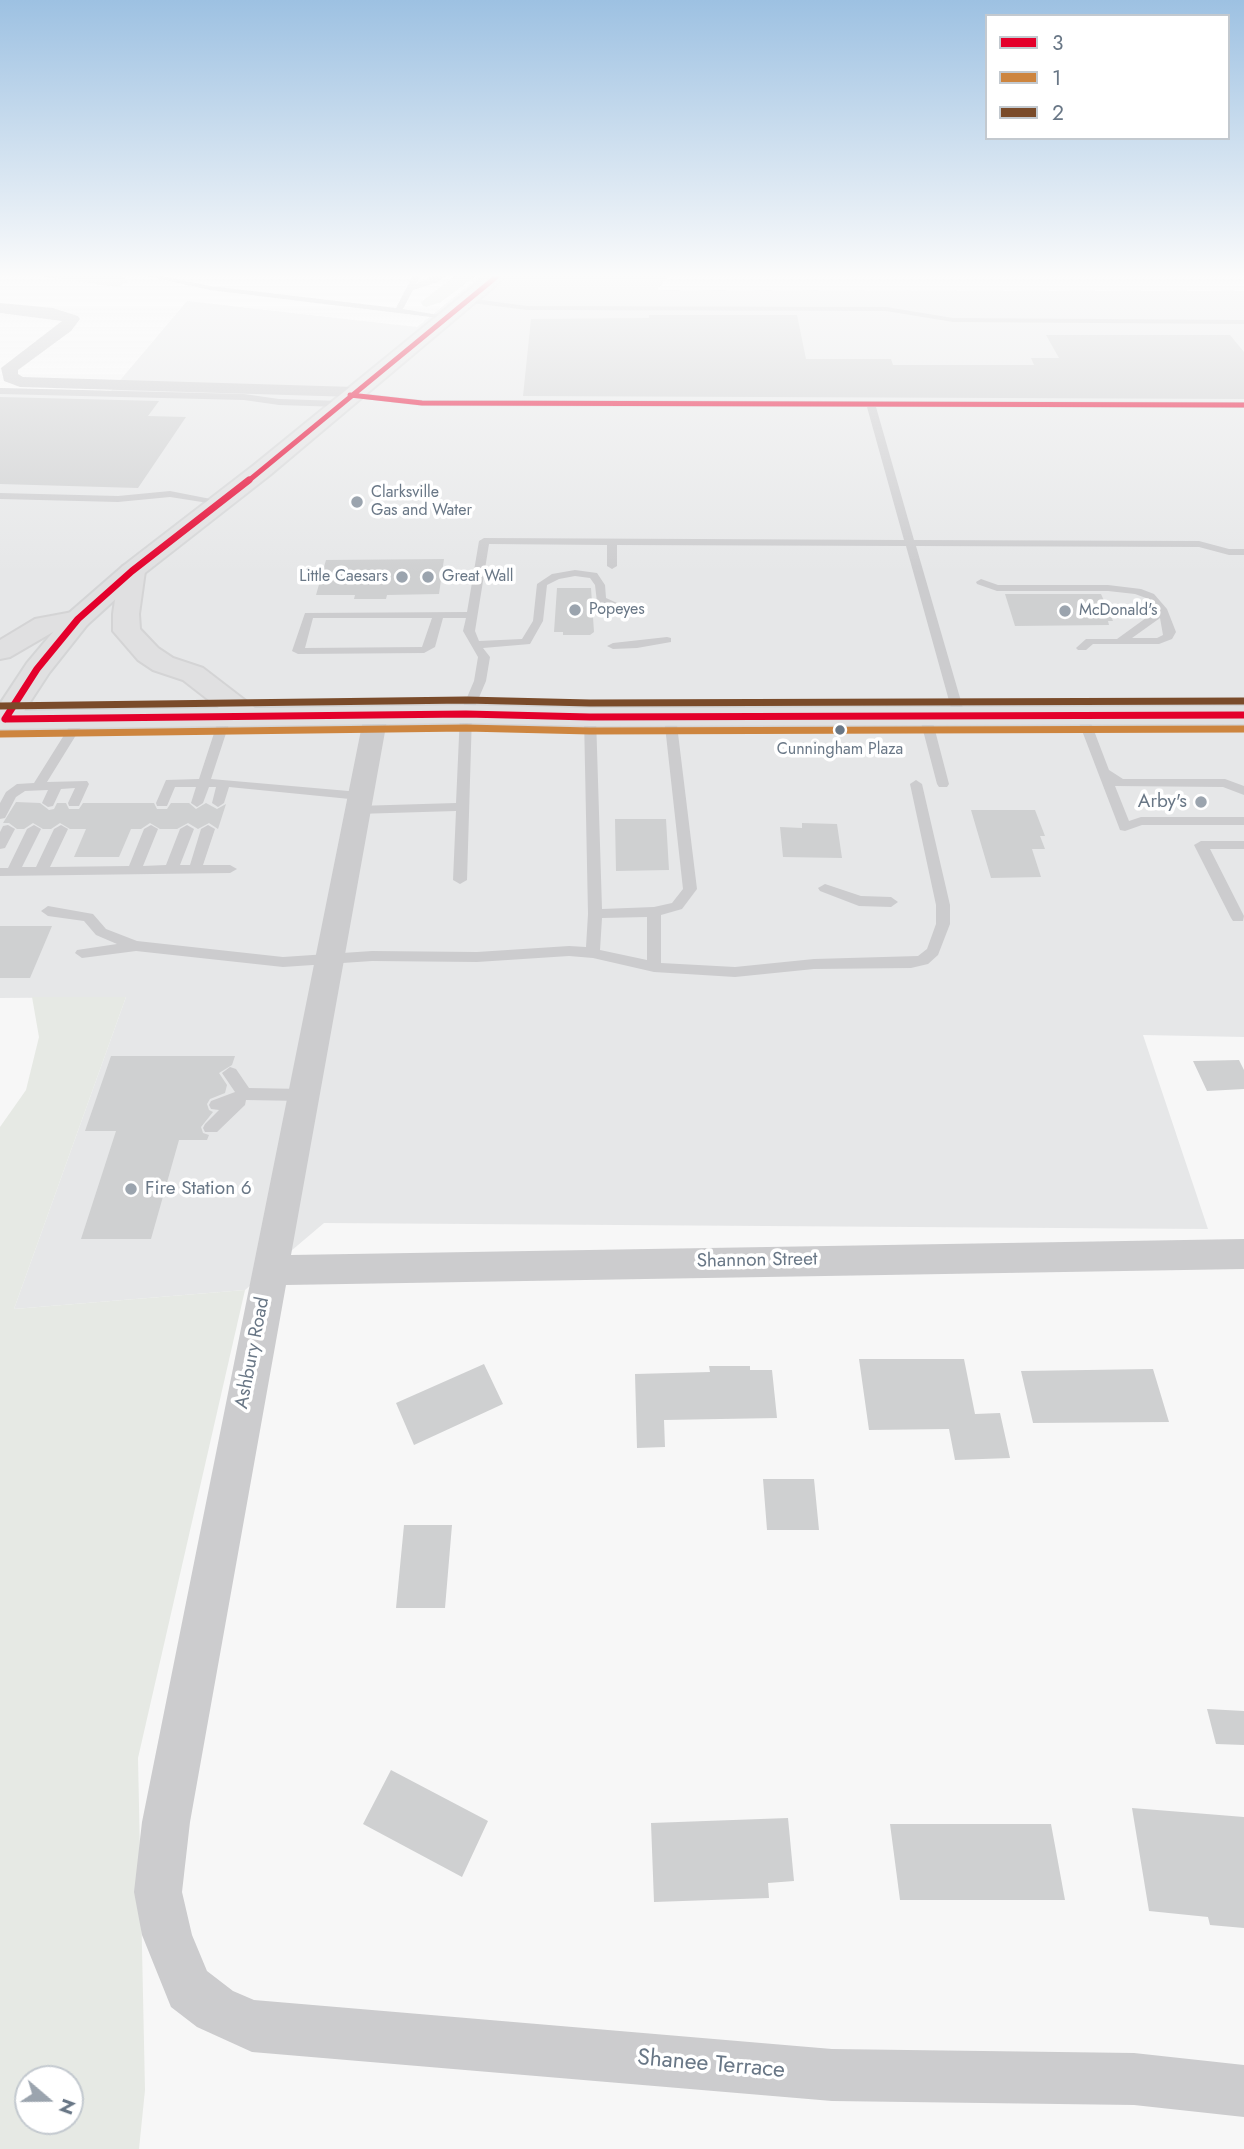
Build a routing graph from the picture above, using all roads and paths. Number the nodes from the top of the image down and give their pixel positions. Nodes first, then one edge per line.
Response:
1 (10, 373) edge
2 (377, 373) edge
3 (0, 391) edge
4 (348, 397) junction
5 (871, 404) junction
6 (1244, 405) edge
7 (0, 496) edge
8 (221, 502) junction
9 (612, 542) junction
10 (910, 543) junction
11 (1242, 555) edge
12 (612, 566) dead end
13 (132, 571) junction
14 (981, 582) dead end
15 (612, 603) dead end
16 (1163, 611) junction
17 (439, 615) junction
18 (472, 615) junction
19 (78, 619) junction
20 (667, 640) dead end
21 (1119, 642) junction
22 (475, 645) junction
23 (612, 646) dead end
24 (1082, 648) dead end
25 (0, 651) edge
26 (467, 714) junction
27 (376, 715) junction
28 (925, 715) junction
29 (959, 715) junction
30 (1082, 715) junction
31 (1244, 715) edge
32 (590, 717) junction
33 (670, 717) junction
34 (238, 718) junction
35 (80, 719) junction
36 (2, 720) edge
37 (1104, 772) junction
38 (205, 783) junction
39 (224, 783) junction
40 (57, 784) junction
41 (916, 784) dead end
42 (943, 784) dead end
43 (36, 785) junction
44 (1244, 792) edge
45 (23, 803) dead end
46 (48, 803) dead end
47 (74, 803) dead end
48 (162, 803) dead end
49 (197, 803) dead end
50 (218, 803) dead end
51 (359, 803) junction
52 (463, 807) junction
53 (0, 815) edge
54 (1244, 821) edge
55 (61, 829) dead end
56 (151, 829) dead end
57 (8, 830) dead end
58 (34, 830) dead end
59 (187, 830) dead end
60 (208, 830) dead end
61 (0, 845) edge
62 (1244, 845) edge
63 (134, 870) junction
64 (171, 870) junction
65 (195, 870) junction
66 (230, 870) dead end
67 (6, 871) edge
68 (41, 871) junction
69 (460, 880) dead end
70 (825, 888) dead end
71 (891, 902) dead end
72 (48, 911) dead end
73 (654, 912) junction
74 (596, 914) junction
75 (1238, 918) dead end
76 (135, 946) junction
77 (82, 953) dead end
78 (593, 953) junction
79 (328, 960) junction
80 (654, 967) junction
81 (230, 1073) dead end
82 (245, 1094) junction
83 (303, 1095) junction
84 (217, 1105) dead end
85 (211, 1128) dead end
86 (1244, 1254) edge
87 (269, 1270) junction
88 (189, 1989) joint
89 (1244, 2091) edge

1 - 4 street
2 - 4 main road
3 - 4 lane
4 - 5 lane
4 - 8 main road
5 - 6 lane
5 - 10 lane
7 - 8 lane
8 - 13 main road
9 - 10 lane
9 - 12 lane
9 - 18 lane
10 - 11 lane
10 - 29 lane
13 - 19 main road
13 - 34 main road
14 - 16 lane
15 - 22 lane
16 - 21 lane
16 - 21 lane
17 - 17 lane
17 - 18 lane
18 - 22 lane
19 - 25 main road
19 - 36 main road
20 - 23 lane
21 - 24 lane
22 - 26 lane
26 - 27 main road
26 - 32 main road
26 - 52 lane
27 - 34 main road
27 - 51 street, Ashbury Road
28 - 29 main road
28 - 33 main road
28 - 42 lane
29 - 30 main road
30 - 31 main road
30 - 37 lane
32 - 33 main road
32 - 74 lane
33 - 73 lane
34 - 35 main road
34 - 38 lane
35 - 36 main road
35 - 43 lane
37 - 44 lane
37 - 54 lane
38 - 39 lane
38 - 48 lane
38 - 49 lane
39 - 50 lane
39 - 51 lane
40 - 43 lane
40 - 46 lane
40 - 47 lane
41 - 80 lane
43 - 45 lane
43 - 53 lane
51 - 52 lane
51 - 79 street, Ashbury Road
52 - 69 lane
55 - 68 lane
56 - 63 lane
57 - 61 lane
58 - 67 lane
59 - 64 lane
60 - 65 lane
62 - 75 lane
63 - 64 lane
63 - 68 lane
64 - 65 lane
65 - 66 lane
67 - 68 lane
70 - 71 lane
72 - 76 lane
73 - 74 lane
73 - 80 lane
74 - 78 lane
76 - 77 lane
76 - 79 lane
78 - 79 lane
78 - 80 lane
79 - 83 street, Ashbury Road
81 - 82 lane
82 - 83 lane
82 - 84 lane
82 - 85 lane
83 - 87 street, Ashbury Road
86 - 87 street, Shannon Street
87 - 88 street, Ashbury Road
88 - 89 street, Shanee Terrace

